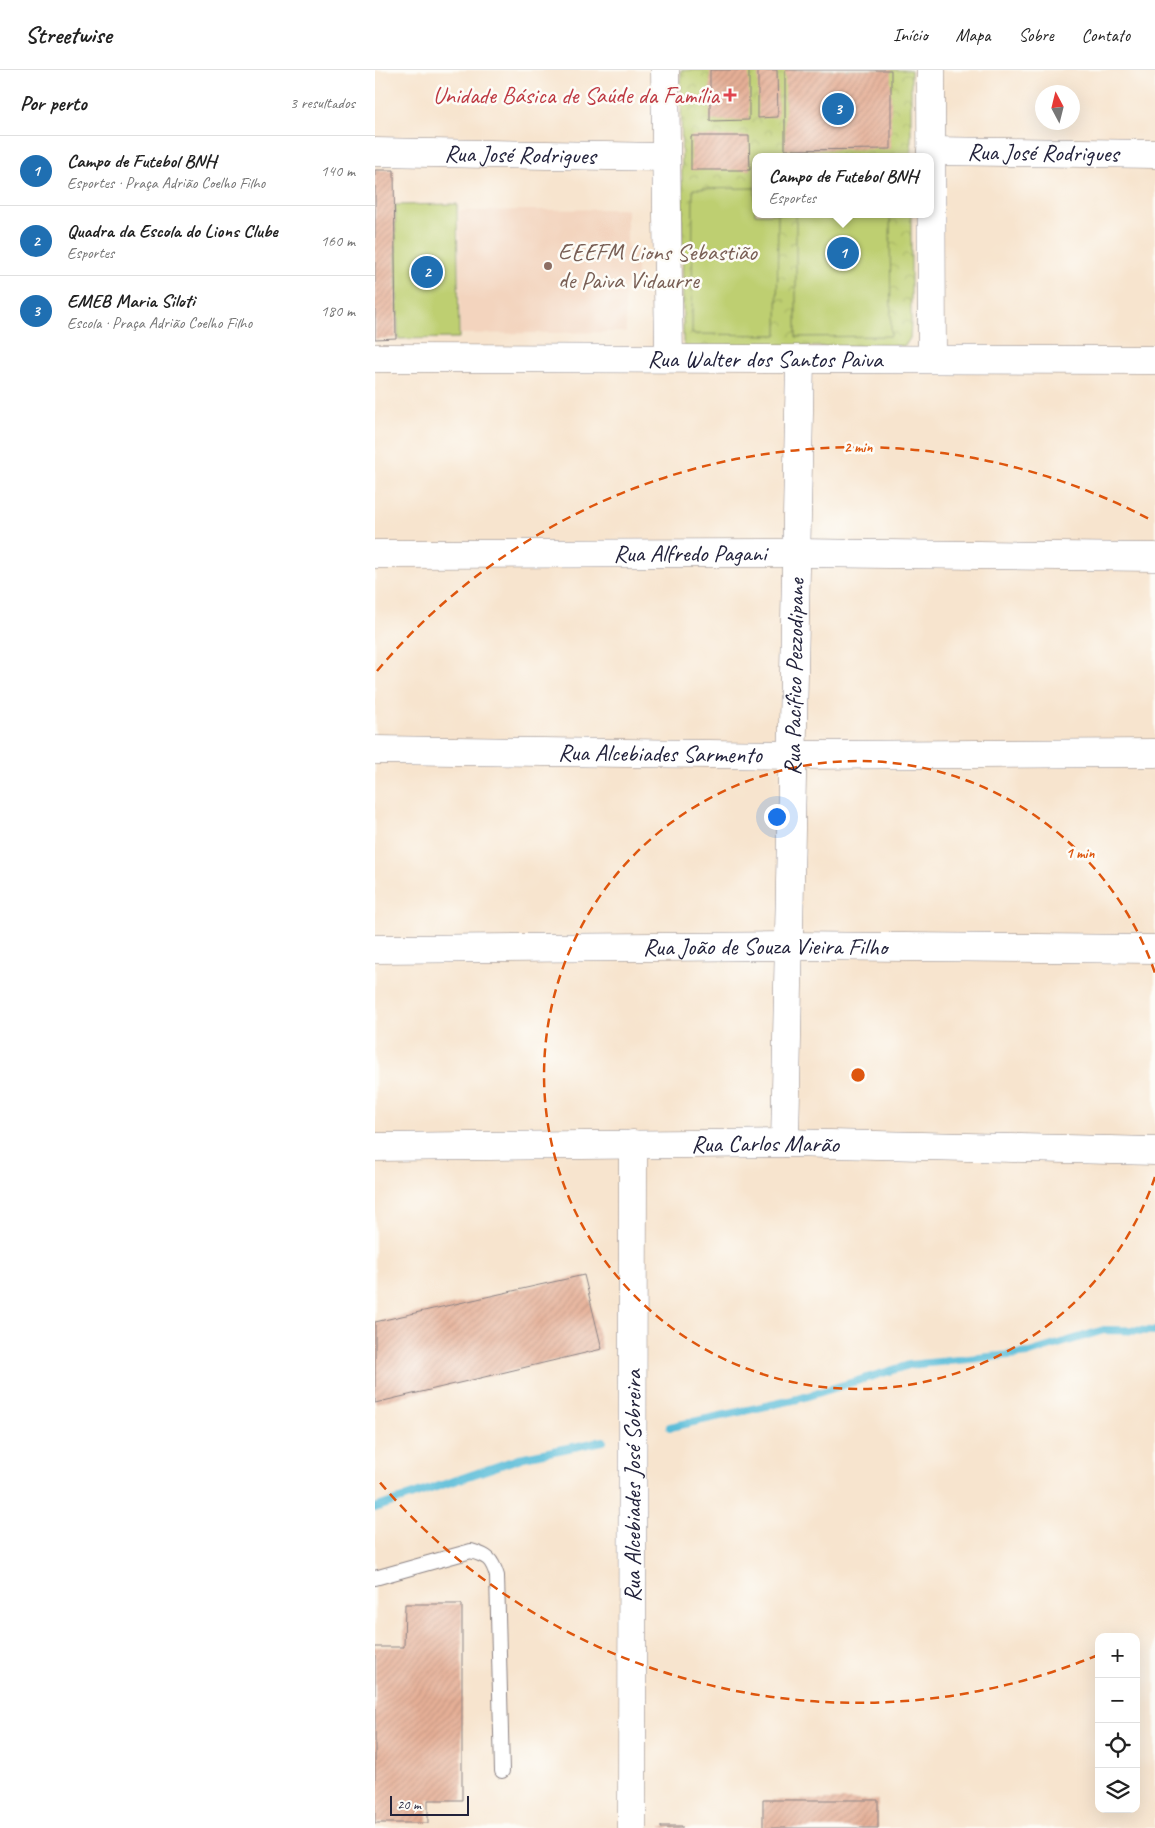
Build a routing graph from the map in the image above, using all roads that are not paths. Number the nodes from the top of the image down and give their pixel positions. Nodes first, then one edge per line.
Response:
1 (665, 70) edge
2 (931, 70) edge
3 (931, 151) joint
4 (375, 152) edge
5 (1155, 154) edge
6 (666, 157) junction
7 (931, 218) edge
8 (375, 358) edge
9 (669, 358) junction
10 (931, 358) junction
11 (800, 360) junction
12 (1155, 360) edge
13 (796, 553) junction
14 (375, 554) edge
15 (1155, 557) edge
16 (375, 750) edge
17 (1155, 753) edge
18 (793, 755) junction
19 (788, 946) junction
20 (375, 949) edge
21 (1155, 949) edge
22 (785, 1143) junction
23 (633, 1144) junction
24 (375, 1147) edge
25 (1155, 1151) edge
26 (375, 1578) edge
27 (502, 1771) dead end
28 (632, 1828) edge

1 - 6 street
2 - 3 street
3 - 5 street, Rua José Rodrigues
4 - 6 street, Rua José Rodrigues
6 - 9 street
7 - 10 street
8 - 9 street, Rua Walter dos Santos Paiva
9 - 11 street, Rua Walter dos Santos Paiva
10 - 11 street, Rua Walter dos Santos Paiva
10 - 12 street, Rua Walter dos Santos Paiva
11 - 13 street, Rua Pacífico Pezzodipane
13 - 14 street, Rua Alfredo Pagani
13 - 15 street, Rua Alfredo Pagani
13 - 18 street, Rua Pacífico Pezzodipane
16 - 18 street, Rua Alcebiades Sarmento
17 - 18 street, Rua Alcebiades Sarmento
18 - 19 street, Rua Pacífico Pezzodipane
19 - 20 street, Rua João de Souza Vieira Filho
19 - 21 street, Rua João de Souza Vieira Filho
19 - 22 street, Rua Pacífico Pezzodipane
22 - 23 street, Rua Carlos Marão
22 - 25 street, Rua Carlos Marão
23 - 24 street, Rua Carlos Marão
23 - 28 street, Rua Alcebiades José Sobreira
26 - 27 lane

